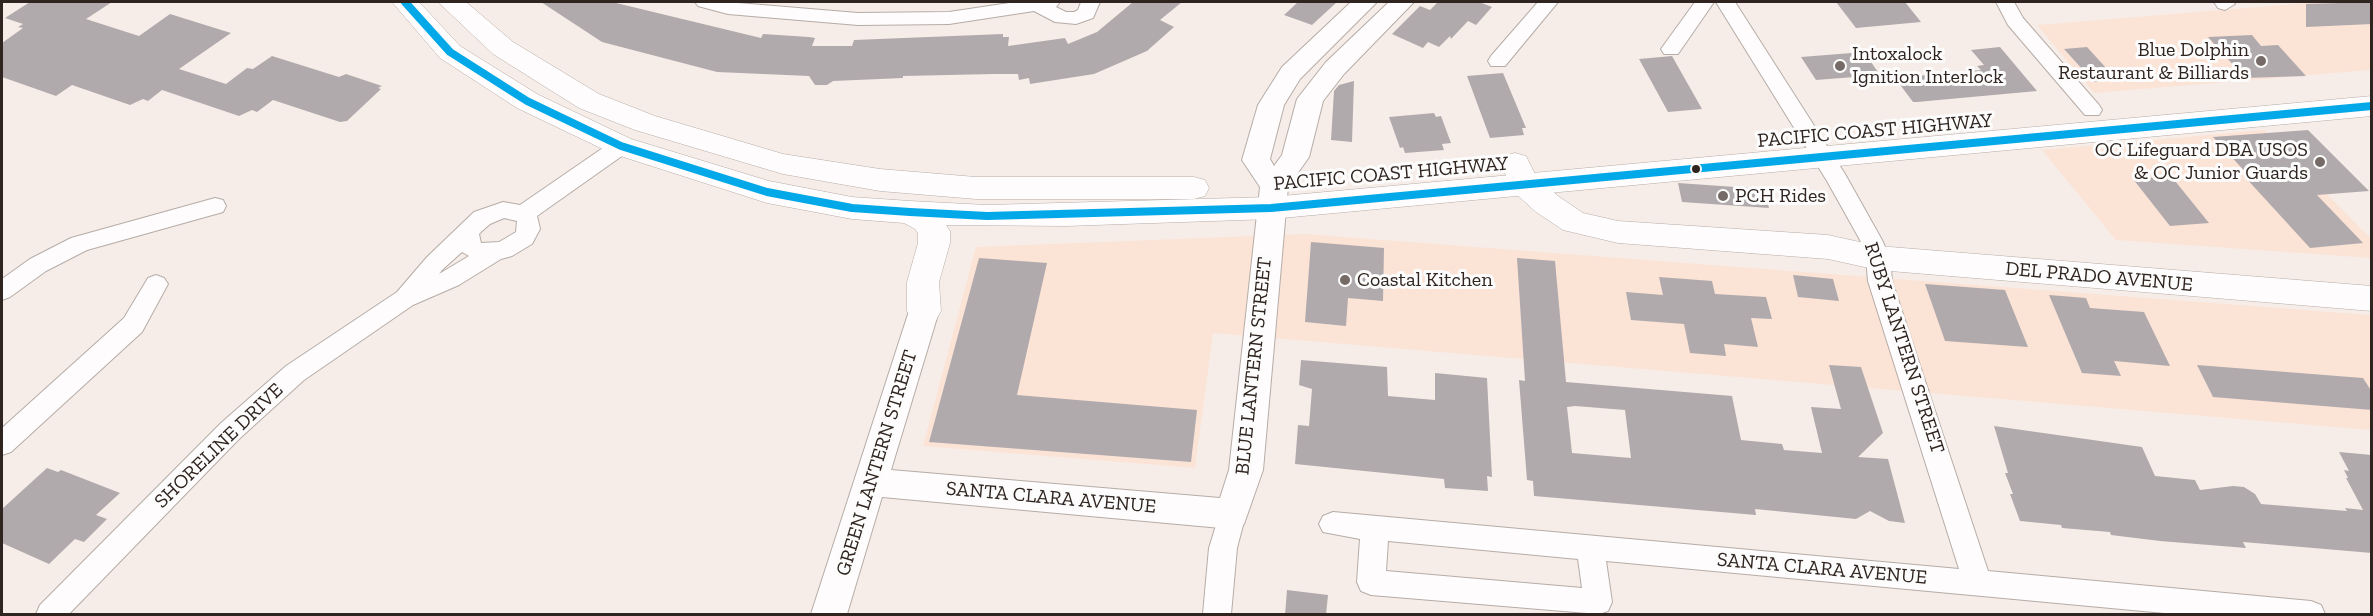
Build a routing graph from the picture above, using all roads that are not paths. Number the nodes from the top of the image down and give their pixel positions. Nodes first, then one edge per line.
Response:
1 (405, 2) edge
2 (443, 2) edge
3 (451, 2) edge
4 (705, 2) edge
5 (1090, 2) edge
6 (1365, 2) edge
7 (1402, 2) edge
8 (1548, 2) edge
9 (1704, 2) edge
10 (1726, 2) edge
11 (2005, 2) edge
12 (1045, 3) edge
13 (1671, 49) dead end
14 (1498, 61) dead end
15 (2372, 86) edge
16 (2372, 106) edge
17 (2092, 110) junction
18 (621, 146) junction
19 (1816, 147) junction
20 (1520, 173) junction
21 (976, 188) junction
22 (1272, 197) junction
23 (214, 206) dead end
24 (910, 212) junction
25 (524, 214) junction
26 (468, 233) junction
27 (1874, 249) junction
28 (494, 252) junction
29 (2372, 279) edge
30 (156, 284) dead end
31 (2, 291) edge
32 (405, 299) junction
33 (2372, 299) edge
34 (924, 311) joint
35 (2, 444) edge
36 (871, 482) junction
37 (1232, 514) junction
38 (1333, 524) dead end
39 (1376, 528) junction
40 (1590, 548) junction
41 (1978, 584) junction
42 (50, 615) edge
43 (829, 615) edge
44 (1217, 615) edge
45 (2310, 615) edge

1 - 18 main road, PACIFIC COAST HIGHWAY
2 - 18 main road
3 - 21 main road, PACIFIC COAST HIGHWAY
4 - 12 street
5 - 12 street
6 - 22 street
7 - 22 street
8 - 14 street
9 - 13 street
10 - 19 street, RUBY LANTERN STREET
11 - 17 street
15 - 17 main road, PACIFIC COAST HIGHWAY
16 - 19 main road, PACIFIC COAST HIGHWAY
17 - 19 main road, PACIFIC COAST HIGHWAY
18 - 21 main road
18 - 24 main road, PACIFIC COAST HIGHWAY
18 - 25 street
19 - 20 main road, PACIFIC COAST HIGHWAY
19 - 27 street, RUBY LANTERN STREET
20 - 22 main road, PACIFIC COAST HIGHWAY
20 - 27 main road, DEL PRADO AVENUE
21 - 22 main road, PACIFIC COAST HIGHWAY
22 - 24 main road, PACIFIC COAST HIGHWAY
22 - 37 street, BLUE LANTERN STREET
23 - 31 street
24 - 34 main road
25 - 26 street, SHORELINE DRIVE
25 - 28 street, SHORELINE DRIVE
26 - 28 street
26 - 32 street, SHORELINE DRIVE
27 - 29 main road, DEL PRADO AVENUE
27 - 33 main road, DEL PRADO AVENUE
27 - 41 street, RUBY LANTERN STREET
28 - 32 street, SHORELINE DRIVE
30 - 35 street
32 - 42 street, SHORELINE DRIVE
34 - 36 street, GREEN LANTERN STREET
36 - 37 street, SANTA CLARA AVENUE
36 - 43 street, GREEN LANTERN STREET
37 - 44 street, BLUE LANTERN STREET
38 - 39 street, SANTA CLARA AVENUE
39 - 40 street, SANTA CLARA AVENUE
39 - 40 street
40 - 41 street, SANTA CLARA AVENUE
41 - 45 street, SANTA CLARA AVENUE

